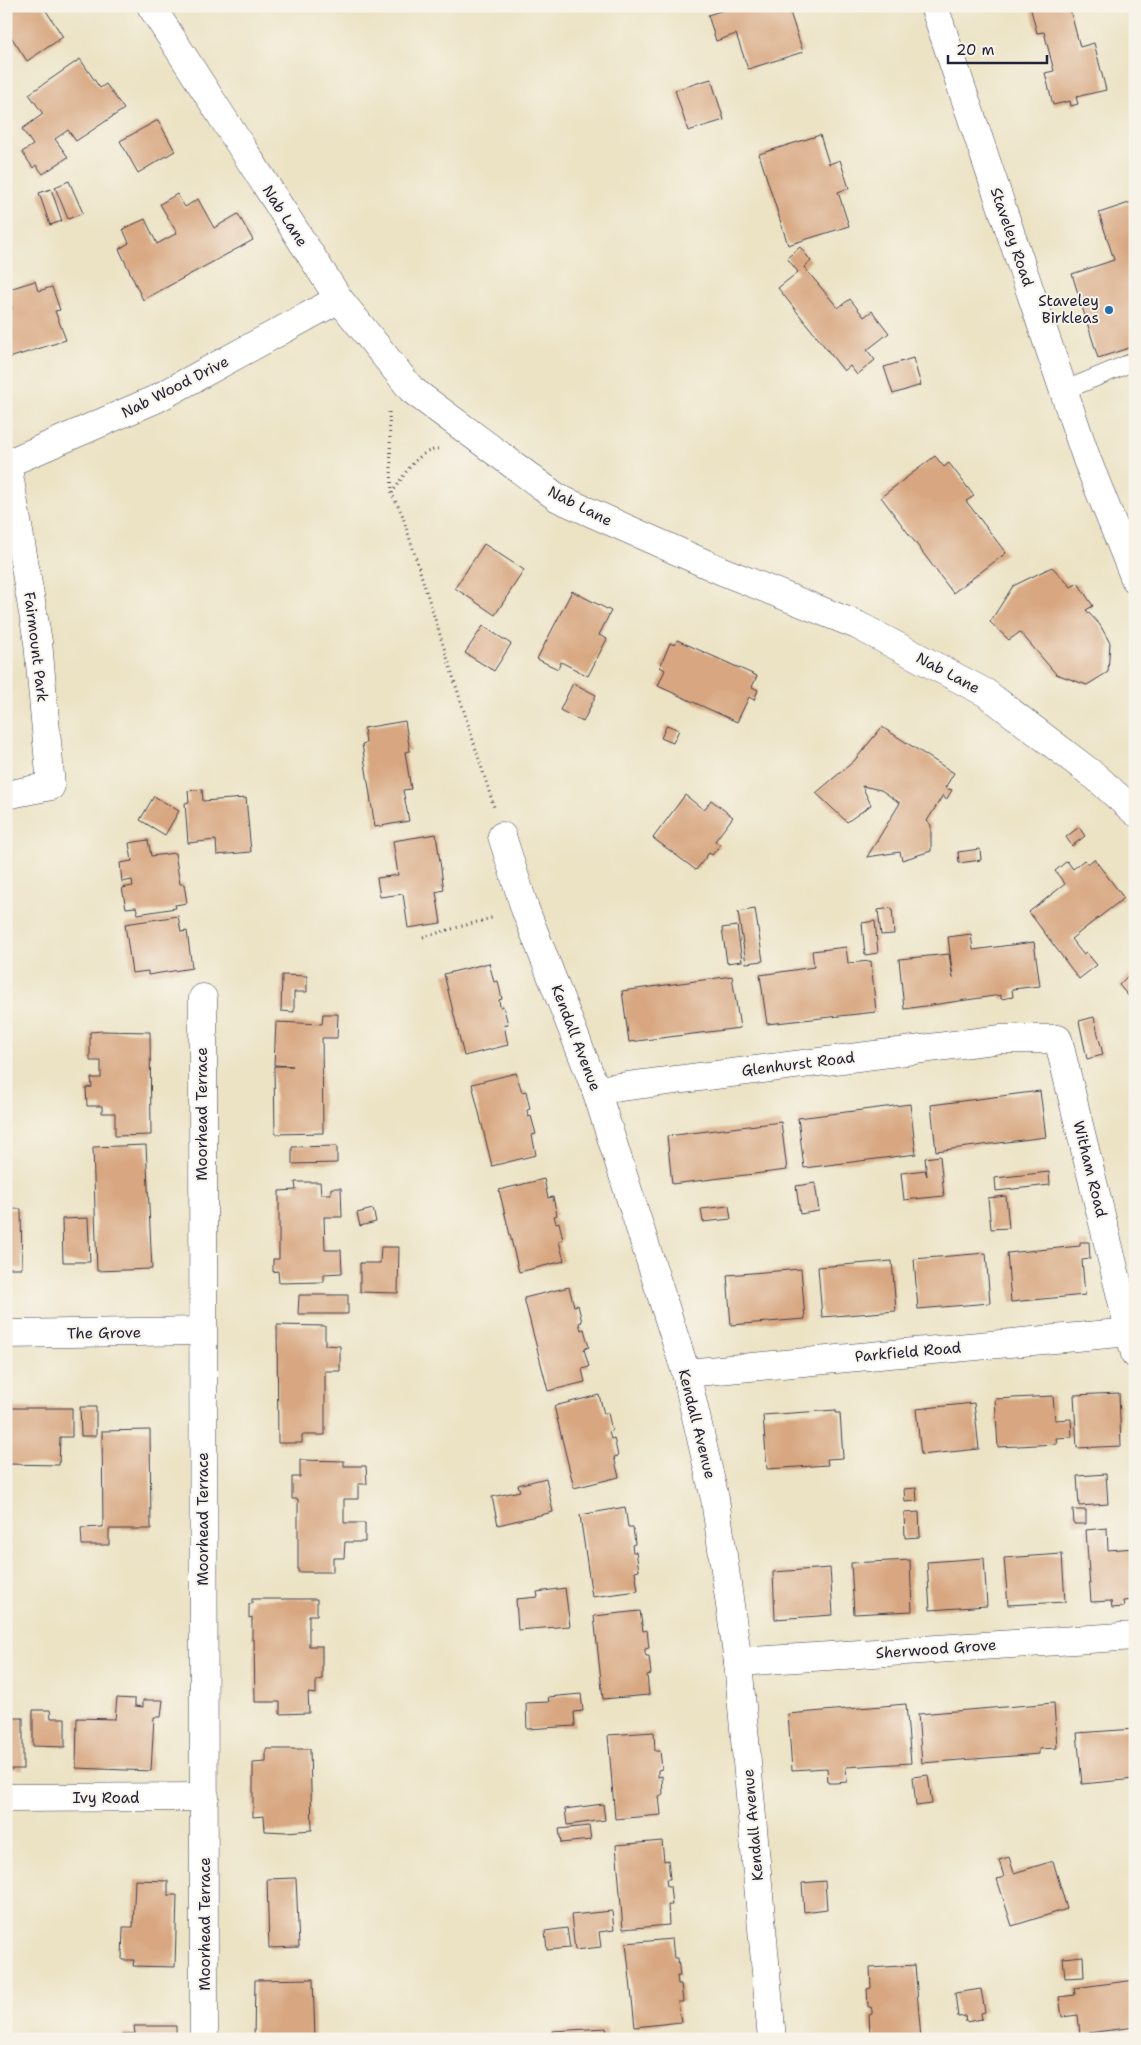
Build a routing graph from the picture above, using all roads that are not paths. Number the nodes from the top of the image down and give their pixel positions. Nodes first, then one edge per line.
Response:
1 (151, 6) edge
2 (934, 6) edge
3 (338, 299) junction
4 (1135, 361) edge
5 (1064, 391) junction
6 (7, 463) edge
7 (1135, 578) edge
8 (6, 795) edge
9 (1135, 812) edge
10 (502, 836) road end
11 (203, 998) dead end
12 (1001, 1038) joint
13 (596, 1090) junction
14 (202, 1331) junction
15 (6, 1334) edge
16 (1132, 1343) edge
17 (686, 1373) junction
18 (1135, 1636) edge
19 (738, 1662) junction
20 (205, 1797) junction
21 (6, 1798) edge
22 (204, 2039) edge
23 (772, 2039) edge

1 - 3 street, Nab Lane
2 - 5 street, Staveley Road
3 - 6 street, Nab Wood Drive
3 - 9 street, Nab Lane
4 - 5 lane
5 - 7 street, Staveley Road
6 - 8 street, Fairmount Park
10 - 13 street, Kendall Avenue
11 - 14 street, Moorhead Terrace
12 - 13 street, Glenhurst Road
12 - 16 street, Witham Road
13 - 17 street, Kendall Avenue
14 - 15 street, The Grove
14 - 20 street, Moorhead Terrace
16 - 17 street, Parkfield Road
17 - 19 street, Kendall Avenue
18 - 19 street, Sherwood Grove
19 - 23 street, Kendall Avenue
20 - 21 street, Ivy Road
20 - 22 street, Moorhead Terrace

